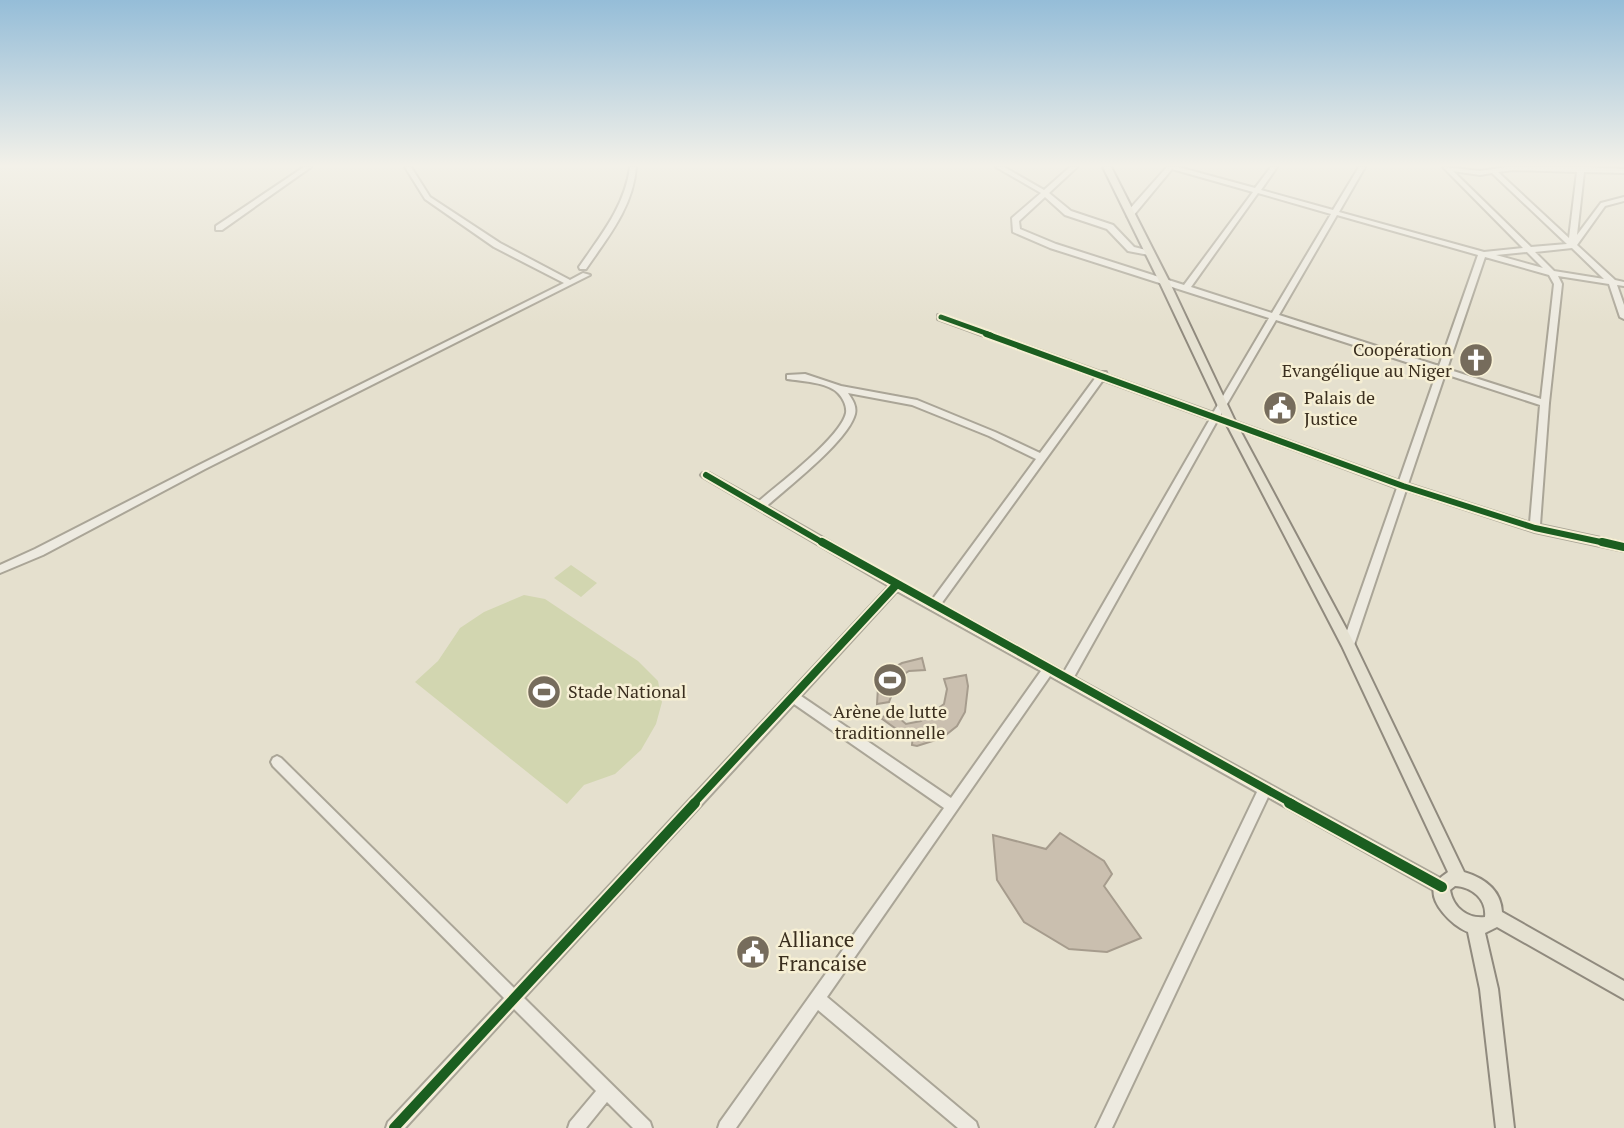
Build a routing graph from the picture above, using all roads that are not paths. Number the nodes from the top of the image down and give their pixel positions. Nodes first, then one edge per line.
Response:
1 (231, 220) edge
2 (459, 220) edge
3 (615, 220) edge
4 (1015, 220) edge
5 (1089, 220) edge
6 (1133, 220) edge
7 (1237, 220) edge
8 (1334, 220) edge
9 (1357, 220) edge
10 (1499, 220) edge
11 (1544, 220) edge
12 (1575, 220) edge
13 (1591, 220) edge
14 (219, 228) dead end
15 (1572, 246) junction
16 (1528, 249) junction
17 (1151, 254) junction
18 (1482, 254) junction
19 (1552, 272) junction
20 (1164, 281) junction
21 (1612, 282) junction
22 (570, 283) junction
23 (1624, 284) edge
24 (1187, 287) junction
25 (1275, 315) junction
26 (941, 317) dead end
27 (1624, 317) edge
28 (1442, 369) junction
29 (1103, 374) junction
30 (790, 377) dead end
31 (840, 389) junction
32 (1545, 403) junction
33 (1219, 411) junction
34 (1230, 421) junction
35 (1042, 458) junction
36 (706, 475) dead end
37 (1403, 486) junction
38 (760, 506) junction
39 (1535, 528) junction
40 (1624, 547) edge
41 (0, 569) edge
42 (896, 585) junction
43 (934, 605) junction
44 (1348, 645) junction
45 (1048, 670) junction
46 (1066, 680) junction
47 (792, 696) junction
48 (276, 762) dead end
49 (1265, 789) junction
50 (953, 807) junction
51 (1459, 878) junction
52 (1443, 887) junction
53 (1495, 917) junction
54 (1475, 926) junction
55 (1624, 990) edge
56 (513, 999) junction
57 (817, 999) junction
58 (606, 1091) junction
59 (394, 1128) edge
60 (576, 1128) edge
61 (643, 1128) edge
62 (726, 1128) edge
63 (970, 1128) edge
64 (1104, 1128) edge
65 (1505, 1128) edge

1 - 14 street
2 - 22 street
3 - 22 street
4 - 20 street
5 - 17 street
6 - 17 main road
7 - 24 street
8 - 25 street
9 - 18 street
10 - 16 street
11 - 15 street
12 - 15 street
13 - 15 street
15 - 16 street
15 - 21 street
16 - 18 street
16 - 19 street
17 - 20 main road
18 - 19 street
18 - 28 street
19 - 21 street
19 - 32 street
20 - 24 street
20 - 33 main road
21 - 23 street
21 - 27 street
22 - 41 street
24 - 25 street
25 - 28 street
25 - 33 street
26 - 29 street
28 - 32 street
28 - 37 street
29 - 33 street
29 - 35 street
30 - 31 street
31 - 35 street
31 - 38 street
32 - 39 street
33 - 34 main road
33 - 46 street
34 - 37 street
34 - 44 main road
35 - 43 street
36 - 38 street
37 - 39 street
37 - 44 street
38 - 42 street
39 - 40 street
42 - 43 street
42 - 47 street
43 - 45 street
44 - 51 main road
45 - 46 street
45 - 50 street
46 - 49 street
47 - 50 street
47 - 56 street
48 - 56 street
49 - 52 street
49 - 64 street
50 - 57 street
51 - 52 main road
51 - 53 main road
52 - 54 main road
53 - 54 main road
53 - 55 main road
54 - 65 main road
56 - 58 street
56 - 59 street
57 - 62 street
57 - 63 street
58 - 60 street
58 - 61 street

